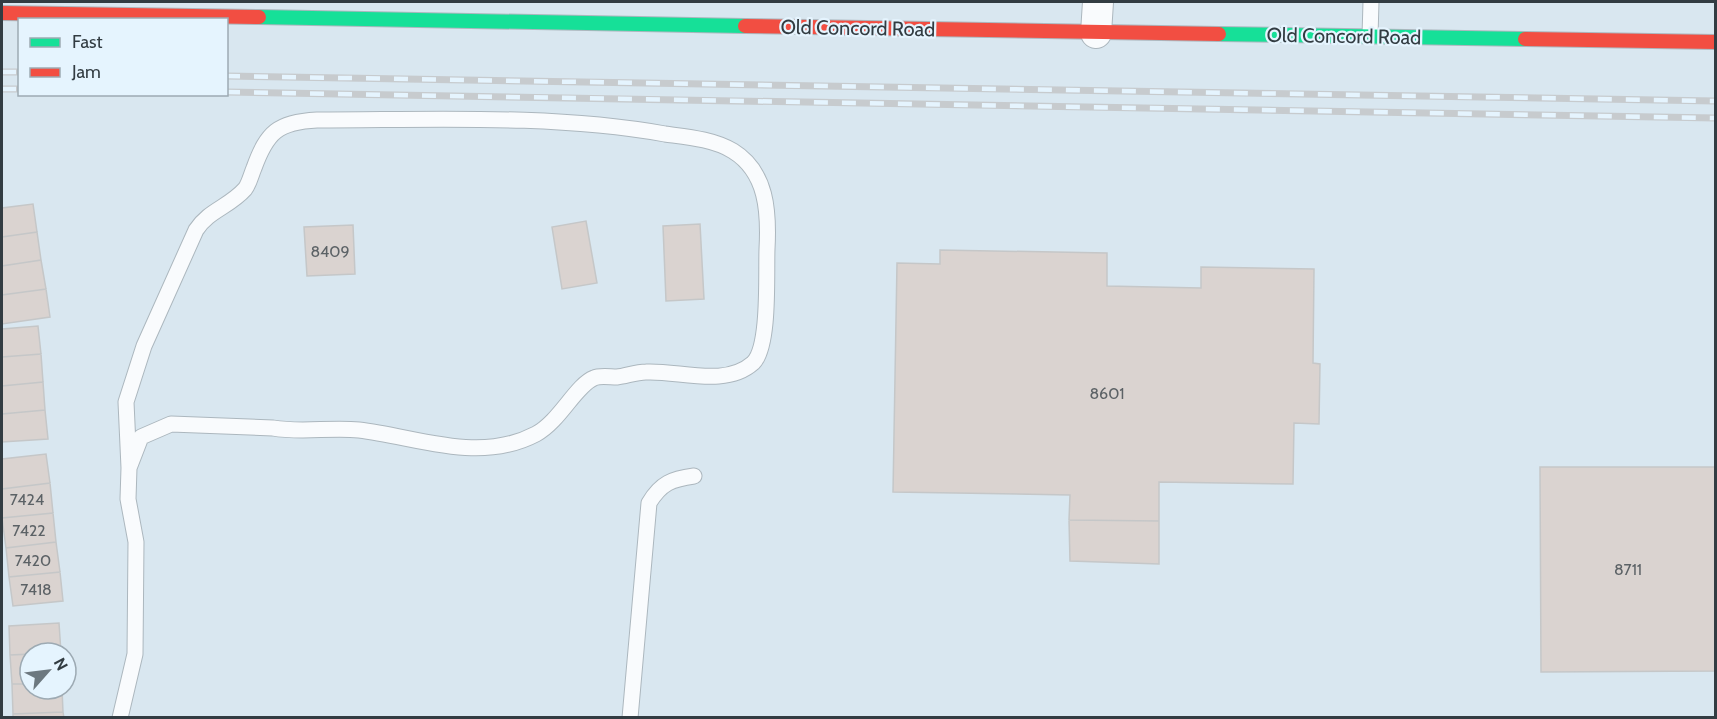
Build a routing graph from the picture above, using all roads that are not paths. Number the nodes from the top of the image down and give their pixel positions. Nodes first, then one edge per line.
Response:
1 (1098, 2) edge
2 (1371, 2) edge
3 (104, 8) edge
4 (2, 13) edge
5 (1096, 33) junction
6 (1370, 36) junction
7 (1716, 42) edge
8 (129, 468) junction
9 (694, 476) dead end
10 (120, 717) edge
11 (630, 717) edge

1 - 5 street
2 - 6 lane
3 - 4 street, Old Concord Road
3 - 5 street, Old Concord Road
5 - 6 street, Old Concord Road
6 - 7 street, Old Concord Road
8 - 8 lane
8 - 10 lane
9 - 11 lane

